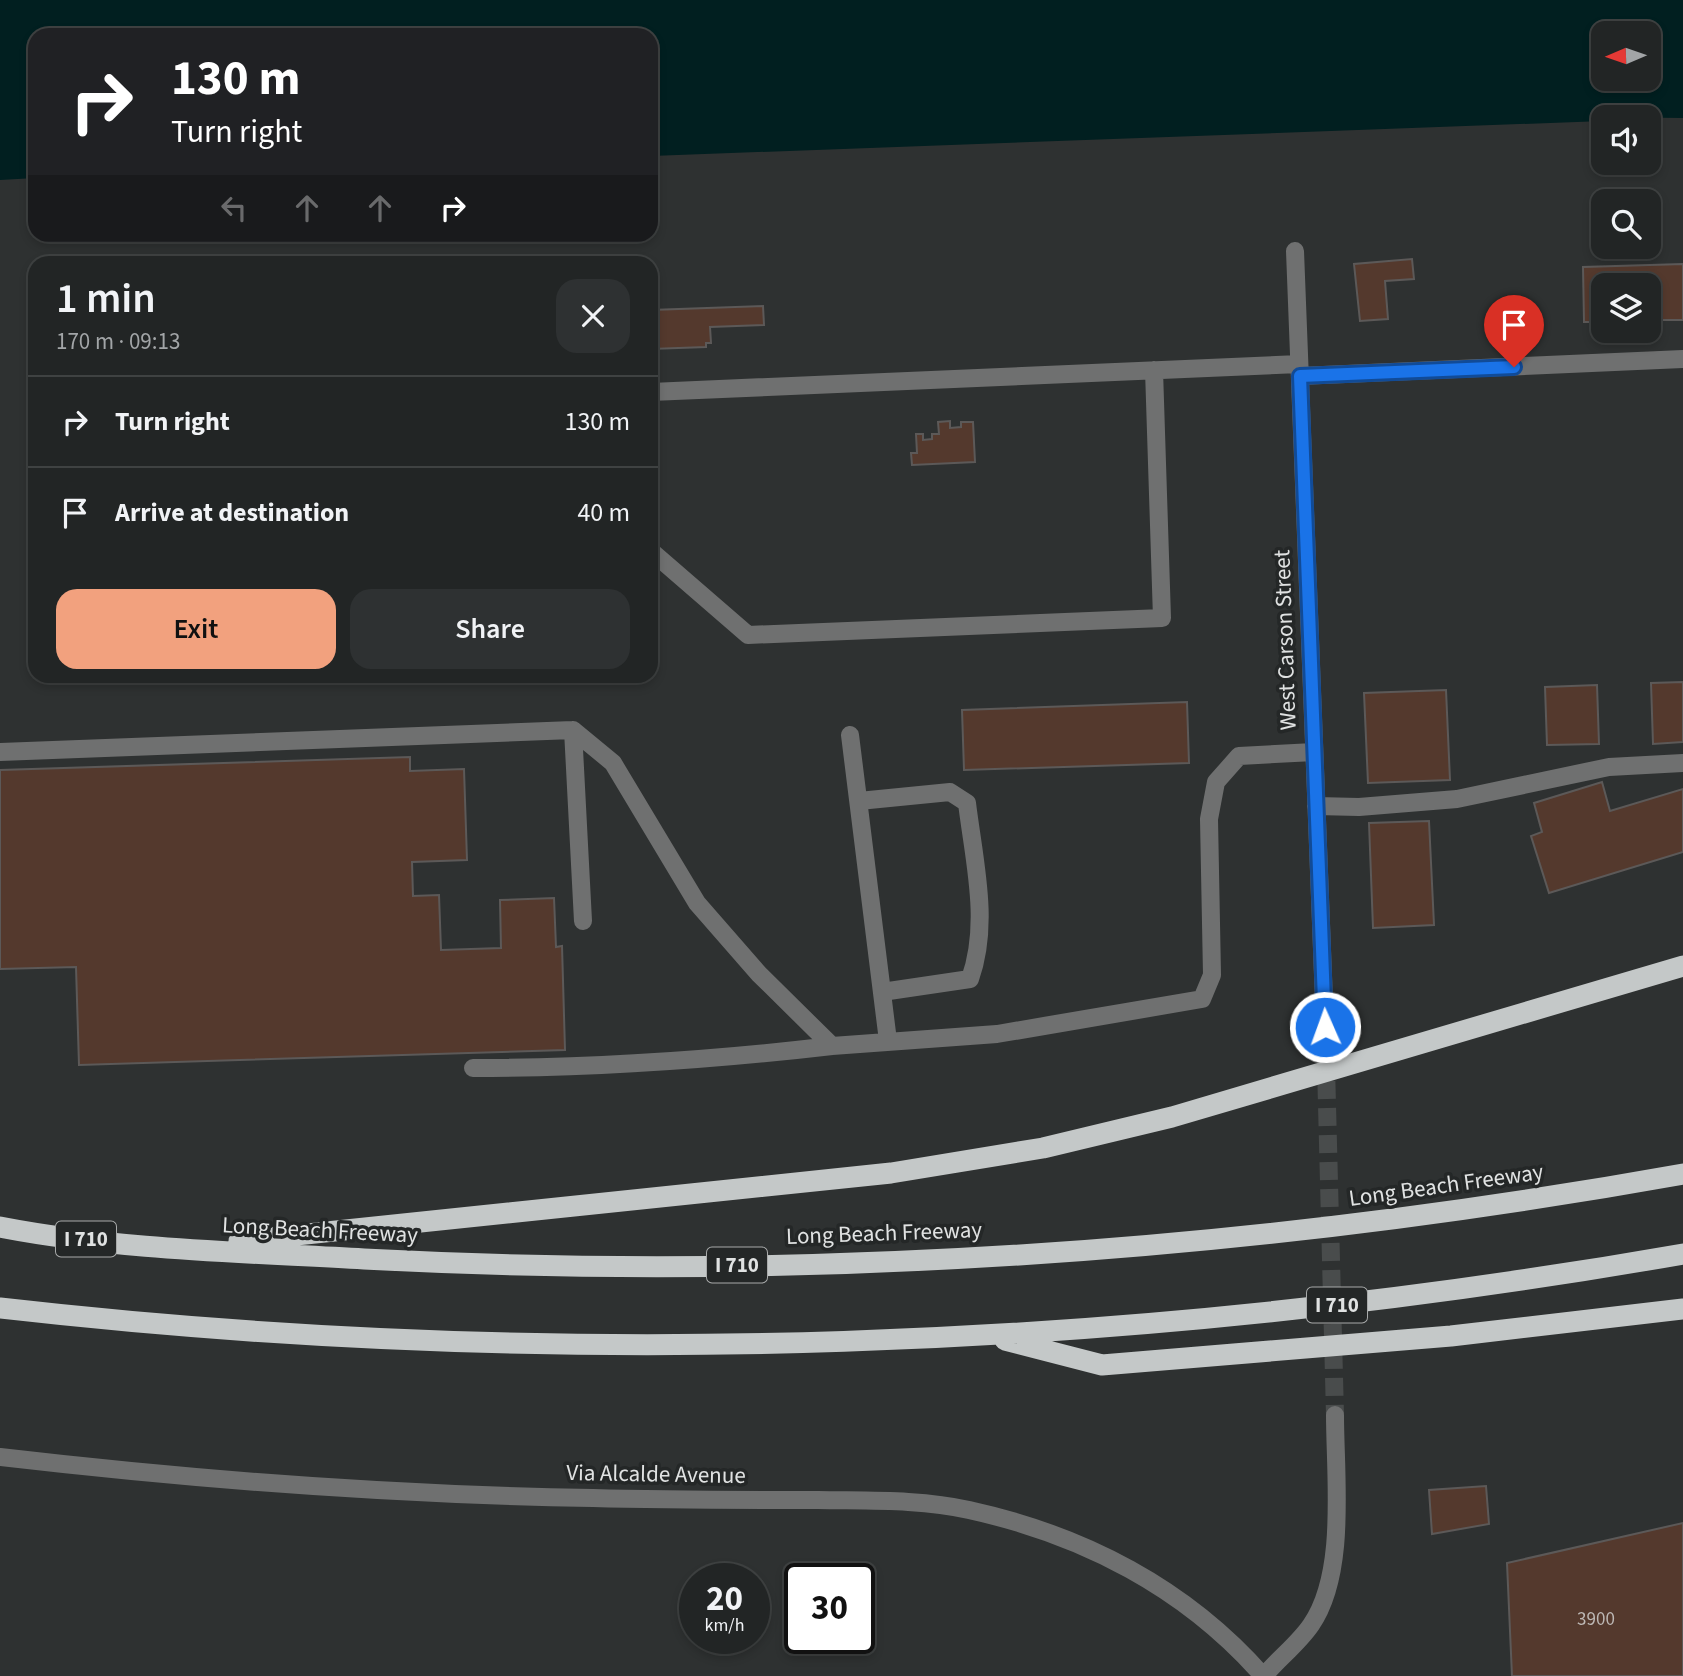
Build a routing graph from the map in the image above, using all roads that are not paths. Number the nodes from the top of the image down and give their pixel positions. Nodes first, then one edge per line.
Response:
1 (1295, 251) dead end
2 (1683, 359) edge
3 (1154, 370) junction
4 (1299, 370) junction
5 (658, 392) edge
6 (658, 557) edge
7 (573, 730) junction
8 (850, 735) dead end
9 (0, 752) edge
10 (1314, 752) junction
11 (1683, 763) edge
12 (859, 801) junction
13 (1316, 806) junction
14 (583, 921) dead end
15 (1683, 966) edge
16 (882, 992) junction
17 (1325, 1027) tunnel mouth
18 (888, 1041) junction
19 (832, 1046) junction
20 (473, 1069) dead end
21 (1683, 1159) edge
22 (1683, 1174) edge
23 (1612, 1187) junction
24 (0, 1227) edge
25 (173, 1248) junction
26 (1683, 1254) edge
27 (0, 1308) edge
28 (1683, 1308) edge
29 (989, 1336) junction
30 (1335, 1415) tunnel mouth
31 (0, 1457) edge
32 (1263, 1676) edge

1 - 4 street, West Carson Street
2 - 4 street
3 - 4 street
3 - 5 street
3 - 6 street
4 - 10 street, West Carson Street
7 - 9 street
7 - 14 street
7 - 19 street
8 - 12 street
10 - 13 street, West Carson Street
10 - 18 street
11 - 13 street
12 - 16 street
12 - 16 street
13 - 17 street, West Carson Street
15 - 25 highway
16 - 18 street
18 - 19 street
19 - 20 street
21 - 23 highway
22 - 23 highway, Long Beach Freeway / I 710
23 - 25 highway, Long Beach Freeway / I 710
24 - 25 highway, Long Beach Freeway / I 710
26 - 29 highway, I 710
27 - 29 highway, I 710
28 - 29 highway
30 - 32 street
31 - 32 street, Via Alcalde Avenue

